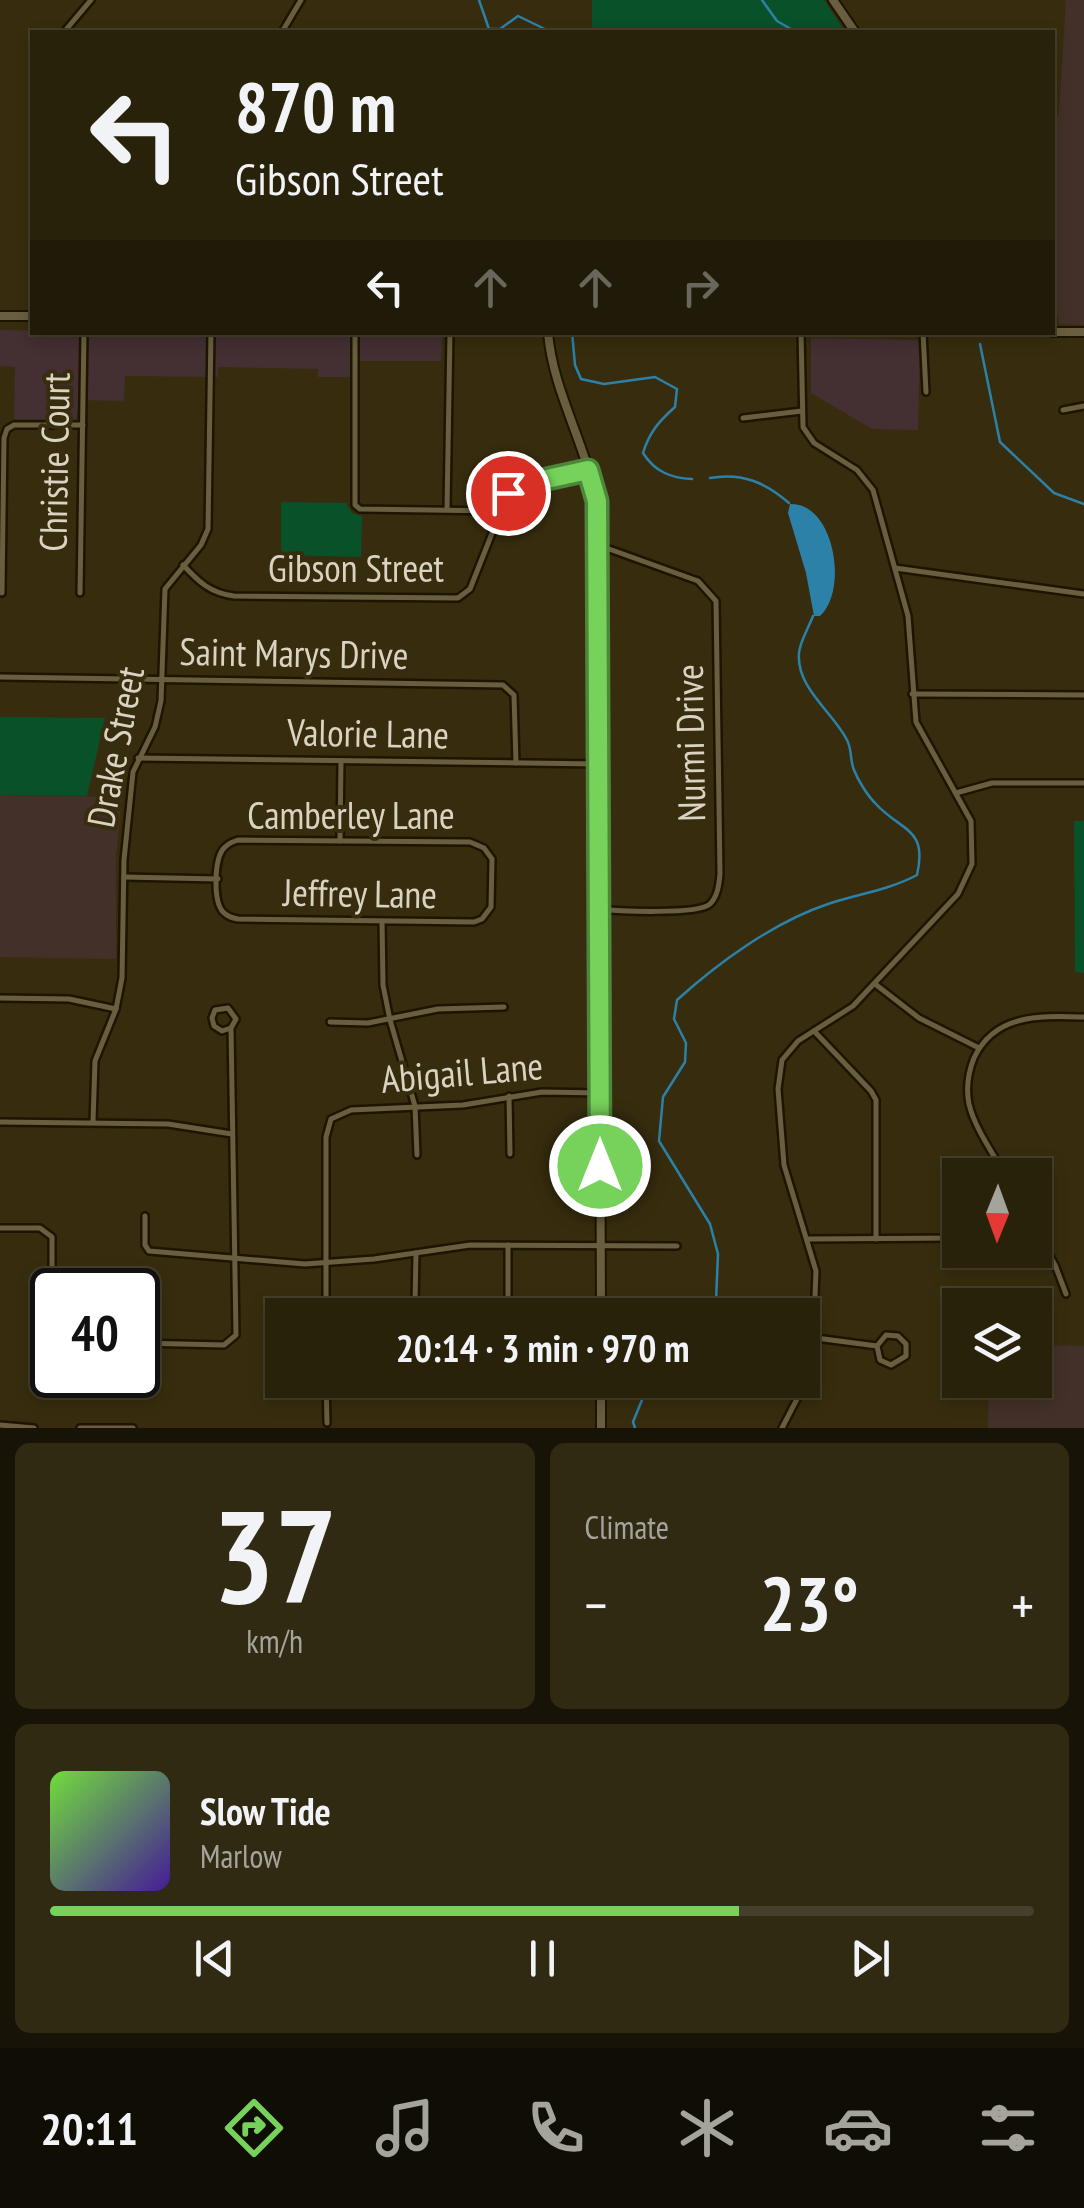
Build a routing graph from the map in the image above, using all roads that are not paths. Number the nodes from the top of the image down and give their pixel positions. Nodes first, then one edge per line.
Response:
1 (90, 0) edge
2 (301, 0) edge
3 (833, 0) edge
4 (66, 30) edge
5 (283, 30) edge
6 (853, 30) edge
7 (0, 316) edge
8 (30, 316) edge
9 (1055, 332) edge
10 (1084, 332) edge
11 (84, 335) edge
12 (211, 335) edge
13 (355, 335) edge
14 (450, 335) edge
15 (548, 335) edge
16 (801, 335) edge
17 (923, 335) edge
18 (926, 392) dead end
19 (1084, 406) edge
20 (1063, 410) dead end
21 (802, 411) junction
22 (743, 418) dead end
23 (83, 425) junction
24 (588, 470) junction
25 (446, 509) junction
26 (498, 511) junction
27 (598, 545) junction
28 (183, 564) junction
29 (895, 568) junction
30 (2, 593) edge
31 (80, 593) dead end
32 (1084, 594) edge
33 (0, 677) edge
34 (162, 680) junction
35 (912, 694) junction
36 (1084, 696) edge
37 (138, 758) junction
38 (341, 761) junction
39 (516, 763) junction
40 (598, 764) junction
41 (1084, 783) edge
42 (956, 793) junction
43 (340, 841) junction
44 (492, 872) joint
45 (124, 877) junction
46 (218, 879) junction
47 (598, 909) junction
48 (382, 921) junction
49 (875, 984) junction
50 (0, 998) edge
51 (504, 1007) dead end
52 (116, 1009) junction
53 (1084, 1017) edge
54 (390, 1020) junction
55 (330, 1022) dead end
56 (232, 1028) junction
57 (814, 1031) junction
58 (980, 1048) junction
59 (600, 1093) junction
60 (509, 1096) junction
61 (415, 1106) junction
62 (0, 1122) edge
63 (93, 1122) junction
64 (232, 1134) junction
65 (510, 1154) dead end
66 (417, 1155) dead end
67 (996, 1158) edge
68 (145, 1216) dead end
69 (0, 1228) edge
70 (942, 1238) edge
71 (809, 1239) junction
72 (876, 1239) junction
73 (508, 1245) junction
74 (600, 1246) junction
75 (677, 1246) dead end
76 (416, 1253) junction
77 (237, 1260) junction
78 (1052, 1260) edge
79 (326, 1263) junction
80 (52, 1268) edge
81 (1066, 1294) dead end
82 (326, 1298) edge
83 (415, 1298) edge
84 (508, 1298) edge
85 (601, 1298) edge
86 (815, 1298) edge
87 (820, 1339) edge
88 (160, 1344) edge
89 (876, 1346) junction
90 (326, 1398) edge
91 (601, 1398) edge
92 (798, 1398) edge
93 (327, 1423) dead end
94 (0, 1425) edge
95 (34, 1428) edge
96 (80, 1428) edge
97 (133, 1428) edge
98 (602, 1428) edge
99 (782, 1428) edge

1 - 4 street
2 - 5 street
3 - 6 street
7 - 8 street
9 - 10 street
11 - 23 street, Christie Court
12 - 28 street, Drake Street
13 - 25 street
14 - 25 street
15 - 24 street
16 - 21 street
17 - 18 street
19 - 20 street
21 - 22 street
21 - 29 street
23 - 30 street
23 - 31 street, Christie Court
24 - 26 street
24 - 27 street
25 - 26 street
26 - 28 street, Gibson Street
27 - 40 street
27 - 47 street, Nurmi Drive
28 - 34 street, Drake Street
29 - 32 street
29 - 35 street
33 - 34 street, Saint Marys Drive
34 - 37 street, Drake Street
34 - 39 street, Saint Marys Drive
35 - 36 street
35 - 42 street
37 - 38 street, Valorie Lane
37 - 45 street, Drake Street
38 - 39 street, Valorie Lane
38 - 43 street
39 - 40 street, Valorie Lane
40 - 47 street
41 - 42 street
42 - 49 street
43 - 44 street, Camberley Lane
43 - 46 street, Camberley Lane
44 - 48 street, Jeffrey Lane
45 - 46 street
45 - 52 street, Drake Street
46 - 48 street, Jeffrey Lane
47 - 59 street
48 - 54 street
49 - 57 street
49 - 58 street
50 - 52 street
51 - 54 street
52 - 63 street, Drake Street
53 - 58 street
54 - 55 street
54 - 61 street
56 - 56 street
56 - 64 street
57 - 71 street
57 - 72 street
58 - 67 street
59 - 60 street, Abigail Lane
59 - 74 street
60 - 61 street, Abigail Lane
60 - 65 street
61 - 66 street
61 - 79 street, Abigail Lane
62 - 63 street
63 - 64 street
64 - 77 street
68 - 77 street
69 - 80 street
70 - 72 street
71 - 72 street
71 - 86 street
73 - 74 street
73 - 76 street
73 - 84 street
74 - 75 street
74 - 85 street
76 - 79 street
76 - 83 street
77 - 79 street
77 - 88 street
78 - 81 street
79 - 82 street
87 - 89 street
89 - 89 street
90 - 93 street
91 - 98 street
92 - 99 street
94 - 95 street
96 - 97 street

